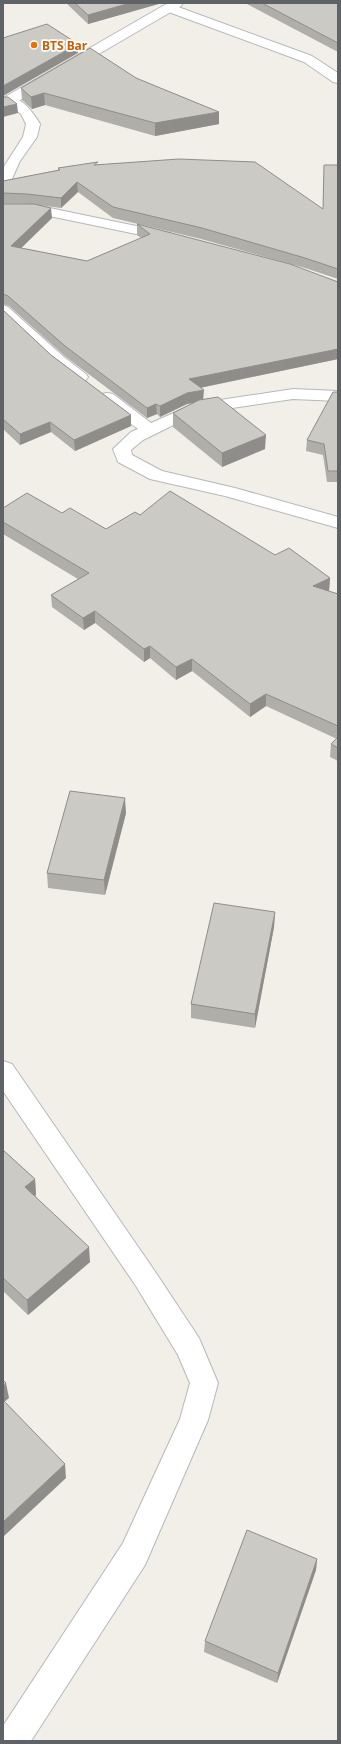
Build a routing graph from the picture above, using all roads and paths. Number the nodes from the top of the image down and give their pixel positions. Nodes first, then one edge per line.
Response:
1 (174, 5) edge
2 (338, 79) edge
3 (6, 101) edge
4 (3, 183) edge
5 (3, 208) edge
6 (178, 239) edge
7 (3, 310) edge
8 (338, 396) edge
9 (149, 429) junction
10 (338, 523) edge
11 (3, 1071) edge
12 (12, 1741) edge

1 - 2 street
1 - 3 street
3 - 4 street
5 - 6 street
7 - 9 street
8 - 9 street
9 - 10 street
11 - 12 street

